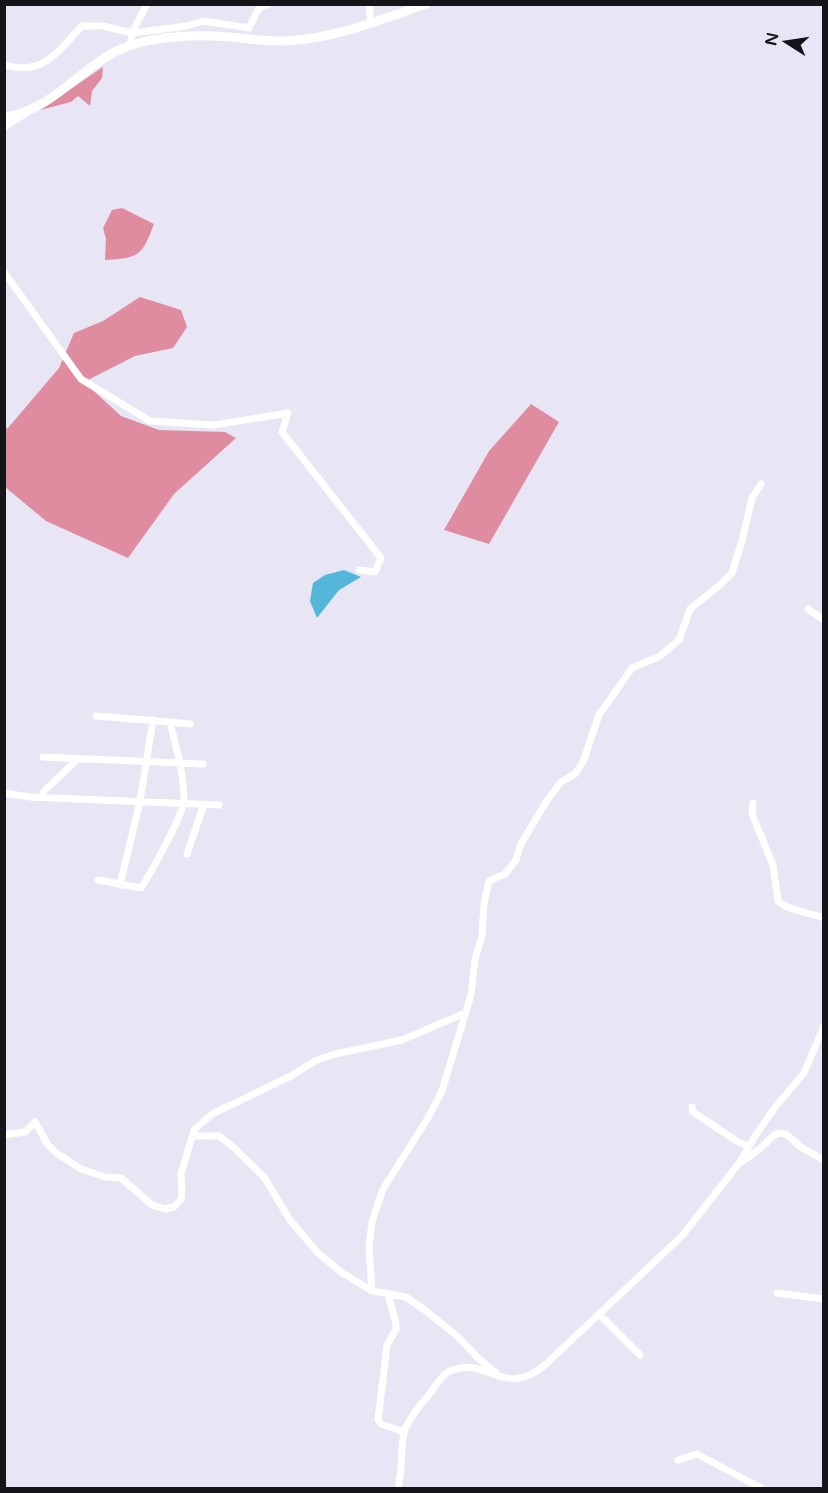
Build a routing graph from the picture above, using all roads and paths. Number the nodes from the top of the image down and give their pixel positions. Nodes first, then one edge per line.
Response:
1 (147, 4) edge
2 (269, 4) edge
3 (369, 4) edge
4 (426, 4) edge
5 (371, 23) junction
6 (132, 33) junction
7 (130, 45) junction
8 (4, 65) edge
9 (25, 114) junction
10 (4, 117) edge
11 (4, 127) edge
12 (4, 272) edge
13 (760, 484) dead end
14 (359, 570) dead end
15 (808, 609) dead end
16 (824, 620) edge
17 (96, 716) dead end
18 (153, 720) junction
19 (170, 722) junction
20 (190, 724) dead end
21 (43, 757) dead end
22 (78, 759) junction
23 (146, 762) junction
24 (179, 762) junction
25 (203, 764) dead end
26 (4, 793) edge
27 (41, 797) junction
28 (140, 801) junction
29 (184, 803) junction
30 (753, 803) dead end
31 (204, 804) junction
32 (219, 805) dead end
33 (187, 854) dead end
34 (98, 880) dead end
35 (120, 885) junction
36 (824, 918) edge
37 (465, 1013) junction
38 (824, 1026) edge
39 (692, 1107) dead end
40 (4, 1135) edge
41 (193, 1136) junction
42 (749, 1146) junction
43 (824, 1160) edge
44 (741, 1162) junction
45 (372, 1291) junction
46 (777, 1293) dead end
47 (388, 1295) junction
48 (824, 1299) edge
49 (599, 1314) junction
50 (640, 1355) dead end
51 (503, 1378) junction
52 (404, 1432) junction
53 (678, 1460) dead end
54 (399, 1488) edge
55 (760, 1488) edge

1 - 6 street
2 - 6 street
3 - 5 street
4 - 5 street
5 - 7 street
6 - 7 street
6 - 8 street
7 - 9 street
9 - 10 street
9 - 11 street
12 - 14 street
13 - 37 street
15 - 16 street
17 - 18 street
18 - 19 street
18 - 23 street
19 - 20 street
19 - 24 street
21 - 22 street
22 - 23 street
22 - 27 street
23 - 24 street
23 - 28 street
24 - 25 street
24 - 29 street
26 - 27 street
27 - 28 street
28 - 29 street
28 - 35 street
29 - 31 street
29 - 35 street
30 - 36 street
31 - 32 street
31 - 33 street
34 - 35 street
37 - 41 street
37 - 45 street
38 - 42 street
39 - 42 street
40 - 41 street
41 - 45 street
42 - 44 street
43 - 44 street
44 - 49 street
45 - 47 street
46 - 48 street
47 - 51 street
47 - 52 street
49 - 50 street
49 - 51 street
51 - 52 street
52 - 54 street
53 - 55 street

